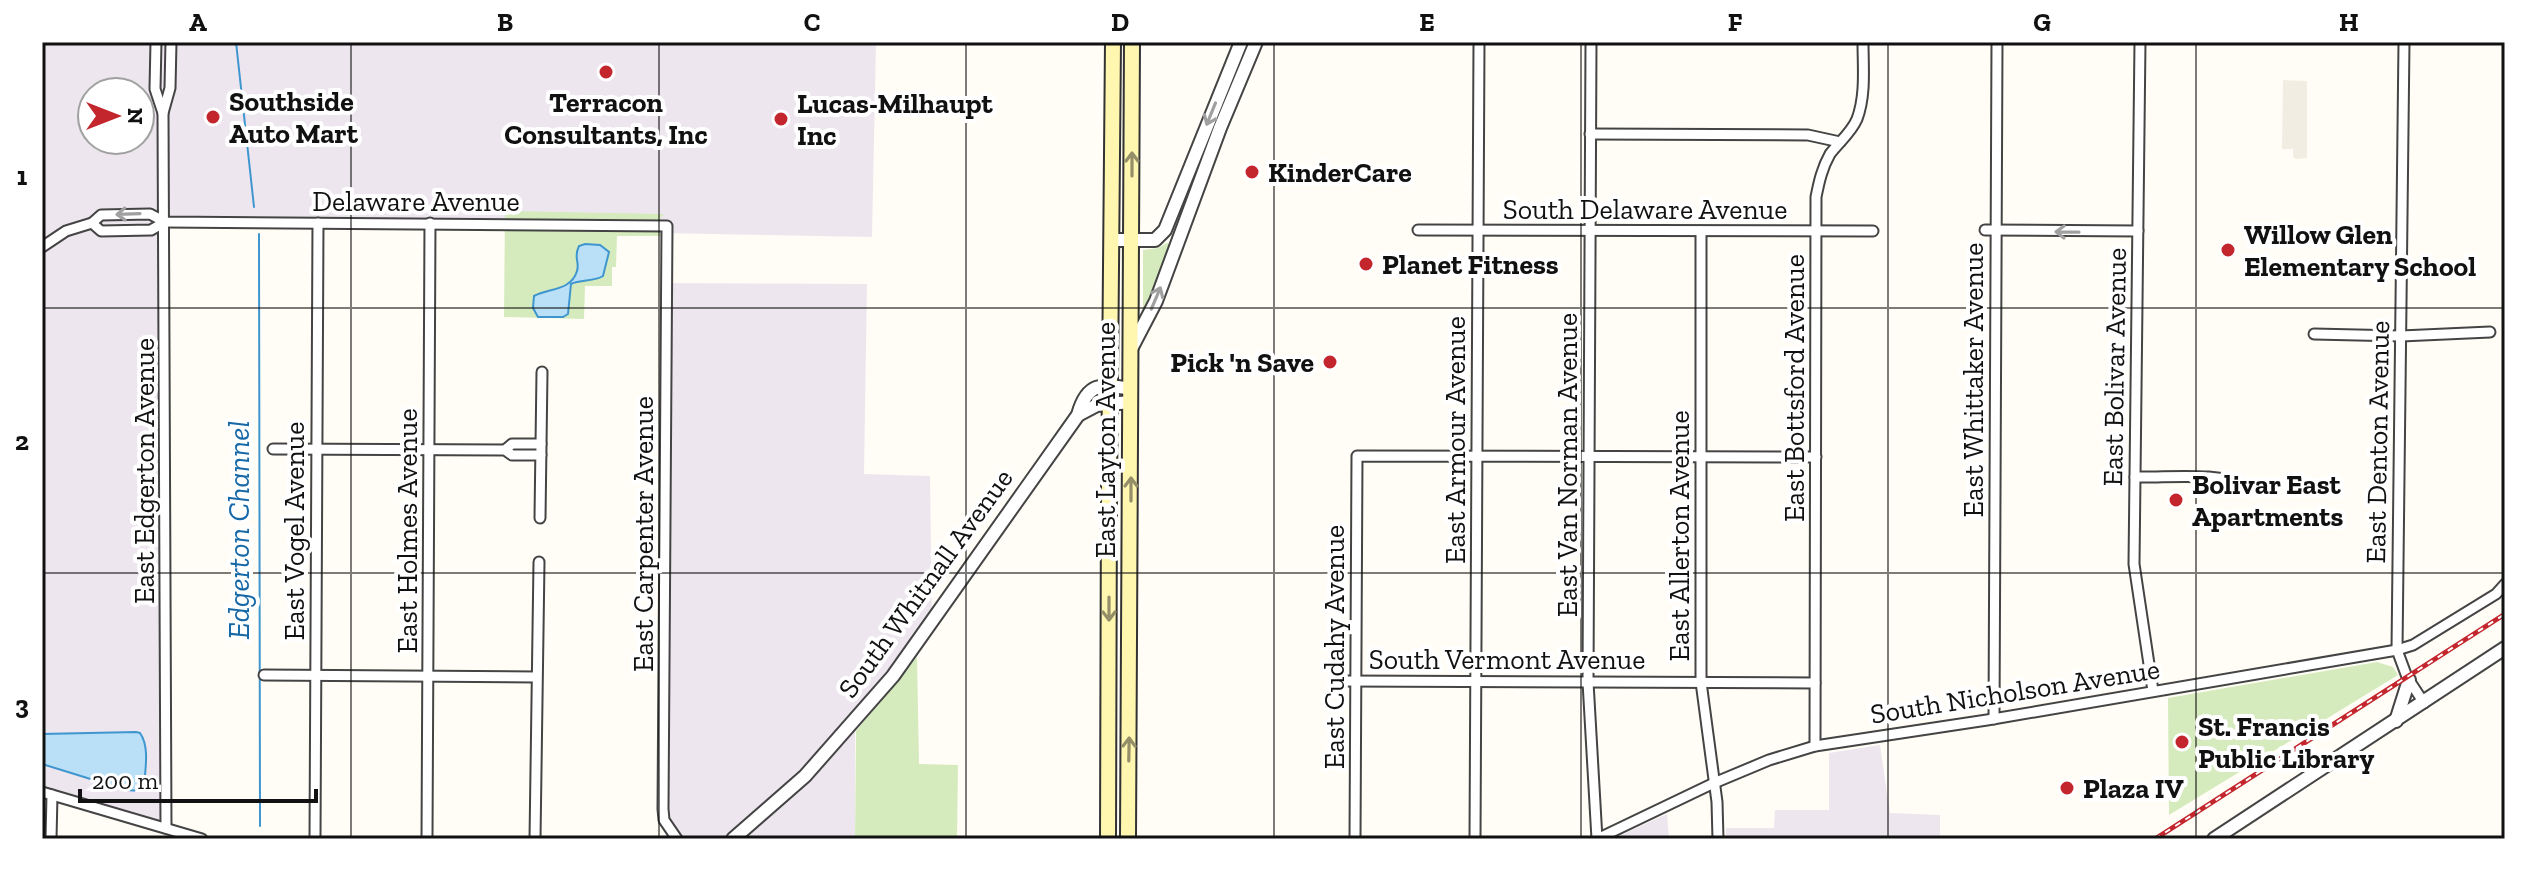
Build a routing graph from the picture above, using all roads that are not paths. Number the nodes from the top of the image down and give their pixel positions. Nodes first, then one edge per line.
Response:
1 (156, 42) edge
2 (171, 42) edge
3 (1113, 42) edge
4 (1123, 42) edge
5 (1132, 42) edge
6 (1241, 42) edge
7 (1256, 42) edge
8 (1479, 42) edge
9 (1591, 42) edge
10 (1863, 42) edge
11 (1997, 42) edge
12 (2140, 42) edge
13 (2404, 42) edge
14 (163, 113) junction
15 (1132, 113) junction
16 (1590, 134) junction
17 (1840, 142) junction
18 (165, 222) junction
19 (92, 223) junction
20 (318, 223) junction
21 (430, 223) junction
22 (667, 226) joint
23 (1418, 230) dead end
24 (1478, 230) junction
25 (1590, 231) junction
26 (1701, 231) junction
27 (1817, 231) junction
28 (1873, 231) dead end
29 (1990, 231) junction
30 (2138, 231) junction
31 (1112, 240) junction
32 (1132, 242) junction
33 (42, 247) edge
34 (2490, 332) dead end
35 (2314, 334) dead end
36 (2401, 336) junction
37 (1132, 347) junction
38 (542, 372) dead end
39 (1110, 385) junction
40 (1131, 395) junction
41 (1110, 403) junction
42 (1078, 415) junction
43 (273, 449) dead end
44 (316, 450) junction
45 (541, 450) junction
46 (430, 451) junction
47 (1477, 455) junction
48 (1589, 457) junction
49 (1701, 457) junction
50 (1816, 457) junction
51 (2135, 477) junction
52 (2249, 487) dead end
53 (540, 518) dead end
54 (539, 562) dead end
55 (2505, 584) edge
56 (2505, 648) edge
57 (2397, 650) junction
58 (264, 675) dead end
59 (315, 675) junction
60 (429, 676) junction
61 (536, 677) junction
62 (2409, 680) junction
63 (1343, 681) dead end
64 (1356, 681) junction
65 (1476, 681) junction
66 (1588, 682) junction
67 (1701, 682) junction
68 (1815, 683) junction
69 (2153, 691) junction
70 (2424, 703) junction
71 (1994, 719) junction
72 (2396, 721) junction
73 (1815, 746) junction
74 (1714, 783) junction
75 (47, 794) edge
76 (166, 828) junction
77 (51, 839) edge
78 (202, 839) edge
79 (315, 839) edge
80 (427, 839) edge
81 (535, 839) edge
82 (677, 839) edge
83 (733, 839) edge
84 (1108, 839) edge
85 (1128, 839) edge
86 (1355, 839) edge
87 (1475, 839) edge
88 (1597, 839) edge
89 (1718, 839) edge
90 (2214, 839) edge

1 - 14 street, East Edgerton Avenue
2 - 14 street, East Edgerton Avenue
3 - 31 main road, East Layton Avenue
4 - 15 main road
5 - 15 main road, East Layton Avenue
6 -> 32 street
37 -> 7 street
8 - 24 street, East Armour Avenue
9 - 16 street, East Van Norman Avenue
10 - 17 street, East Bottsford Avenue
11 - 29 street, East Whittaker Avenue
12 - 30 street, East Bolivar Avenue
13 - 36 street, East Denton Avenue
14 - 18 street, East Edgerton Avenue
32 -> 15 main road, East Layton Avenue
16 - 17 street
16 - 25 street, East Van Norman Avenue
17 - 27 street, East Bottsford Avenue
18 -> 19 street
18 - 19 street
18 - 20 street, Delaware Avenue
18 - 76 street, East Edgerton Avenue
19 - 33 street
20 - 21 street, Delaware Avenue
20 - 44 street, East Vogel Avenue
21 - 22 street, Delaware Avenue
21 - 46 street, East Holmes Avenue
22 - 82 street, East Carpenter Avenue
23 - 24 street, South Delaware Avenue
24 - 25 street, South Delaware Avenue
24 - 47 street, East Armour Avenue
25 - 26 street, South Delaware Avenue
25 - 48 street, East Van Norman Avenue
26 - 27 street, South Delaware Avenue
26 - 49 street, East Allerton Avenue
27 - 28 street, South Delaware Avenue
27 - 50 street, East Bottsford Avenue
30 -> 29 street
29 - 71 street, East Whittaker Avenue
30 - 51 street, East Bolivar Avenue
31 - 32 street
31 - 39 main road, East Layton Avenue
32 - 37 main road, East Layton Avenue
34 - 36 street
35 - 36 street
36 - 57 street, East Denton Avenue
37 - 40 main road, East Layton Avenue
38 - 45 street
39 - 40 street
39 - 41 main road, East Layton Avenue
39 - 42 street, South Whitnall Avenue
40 - 41 street
85 -> 40 main road, East Layton Avenue
41 - 42 street
41 -> 84 main road, East Layton Avenue
42 - 83 street, South Whitnall Avenue
43 - 44 street
44 - 46 street
44 - 59 street, East Vogel Avenue
45 - 46 street
45 - 53 street
46 - 60 street, East Holmes Avenue
47 - 48 street
47 - 64 street, East Cudahy Avenue
47 - 65 street, East Armour Avenue
48 - 49 street
48 - 66 street, East Van Norman Avenue
49 - 50 street
49 - 67 street, East Allerton Avenue
50 - 68 street, East Bottsford Avenue
51 - 52 street
51 - 69 street, East Bolivar Avenue
54 - 61 street
55 - 57 street, South Nicholson Avenue
56 - 70 street
57 - 62 street
57 - 69 street, South Nicholson Avenue
58 - 59 street
59 - 60 street
59 - 79 street, East Vogel Avenue
60 - 61 street
60 - 80 street, East Holmes Avenue
61 - 81 street
62 - 70 street
62 - 72 street
63 - 64 street, South Vermont Avenue
64 - 65 street, South Vermont Avenue
64 - 86 street, East Cudahy Avenue
65 - 66 street, South Vermont Avenue
65 - 87 street, East Armour Avenue
66 - 67 street, South Vermont Avenue
66 - 88 street, East Van Norman Avenue
67 - 68 street, South Vermont Avenue
67 - 74 street, East Allerton Avenue
68 - 73 street, East Bottsford Avenue
69 - 71 street, South Nicholson Avenue
70 - 72 street
71 - 73 street, South Nicholson Avenue
72 - 90 street
73 - 74 street, South Nicholson Avenue
74 - 88 street, South Nicholson Avenue
74 - 89 street, East Allerton Avenue
75 - 76 street
75 - 77 street
76 - 78 street

